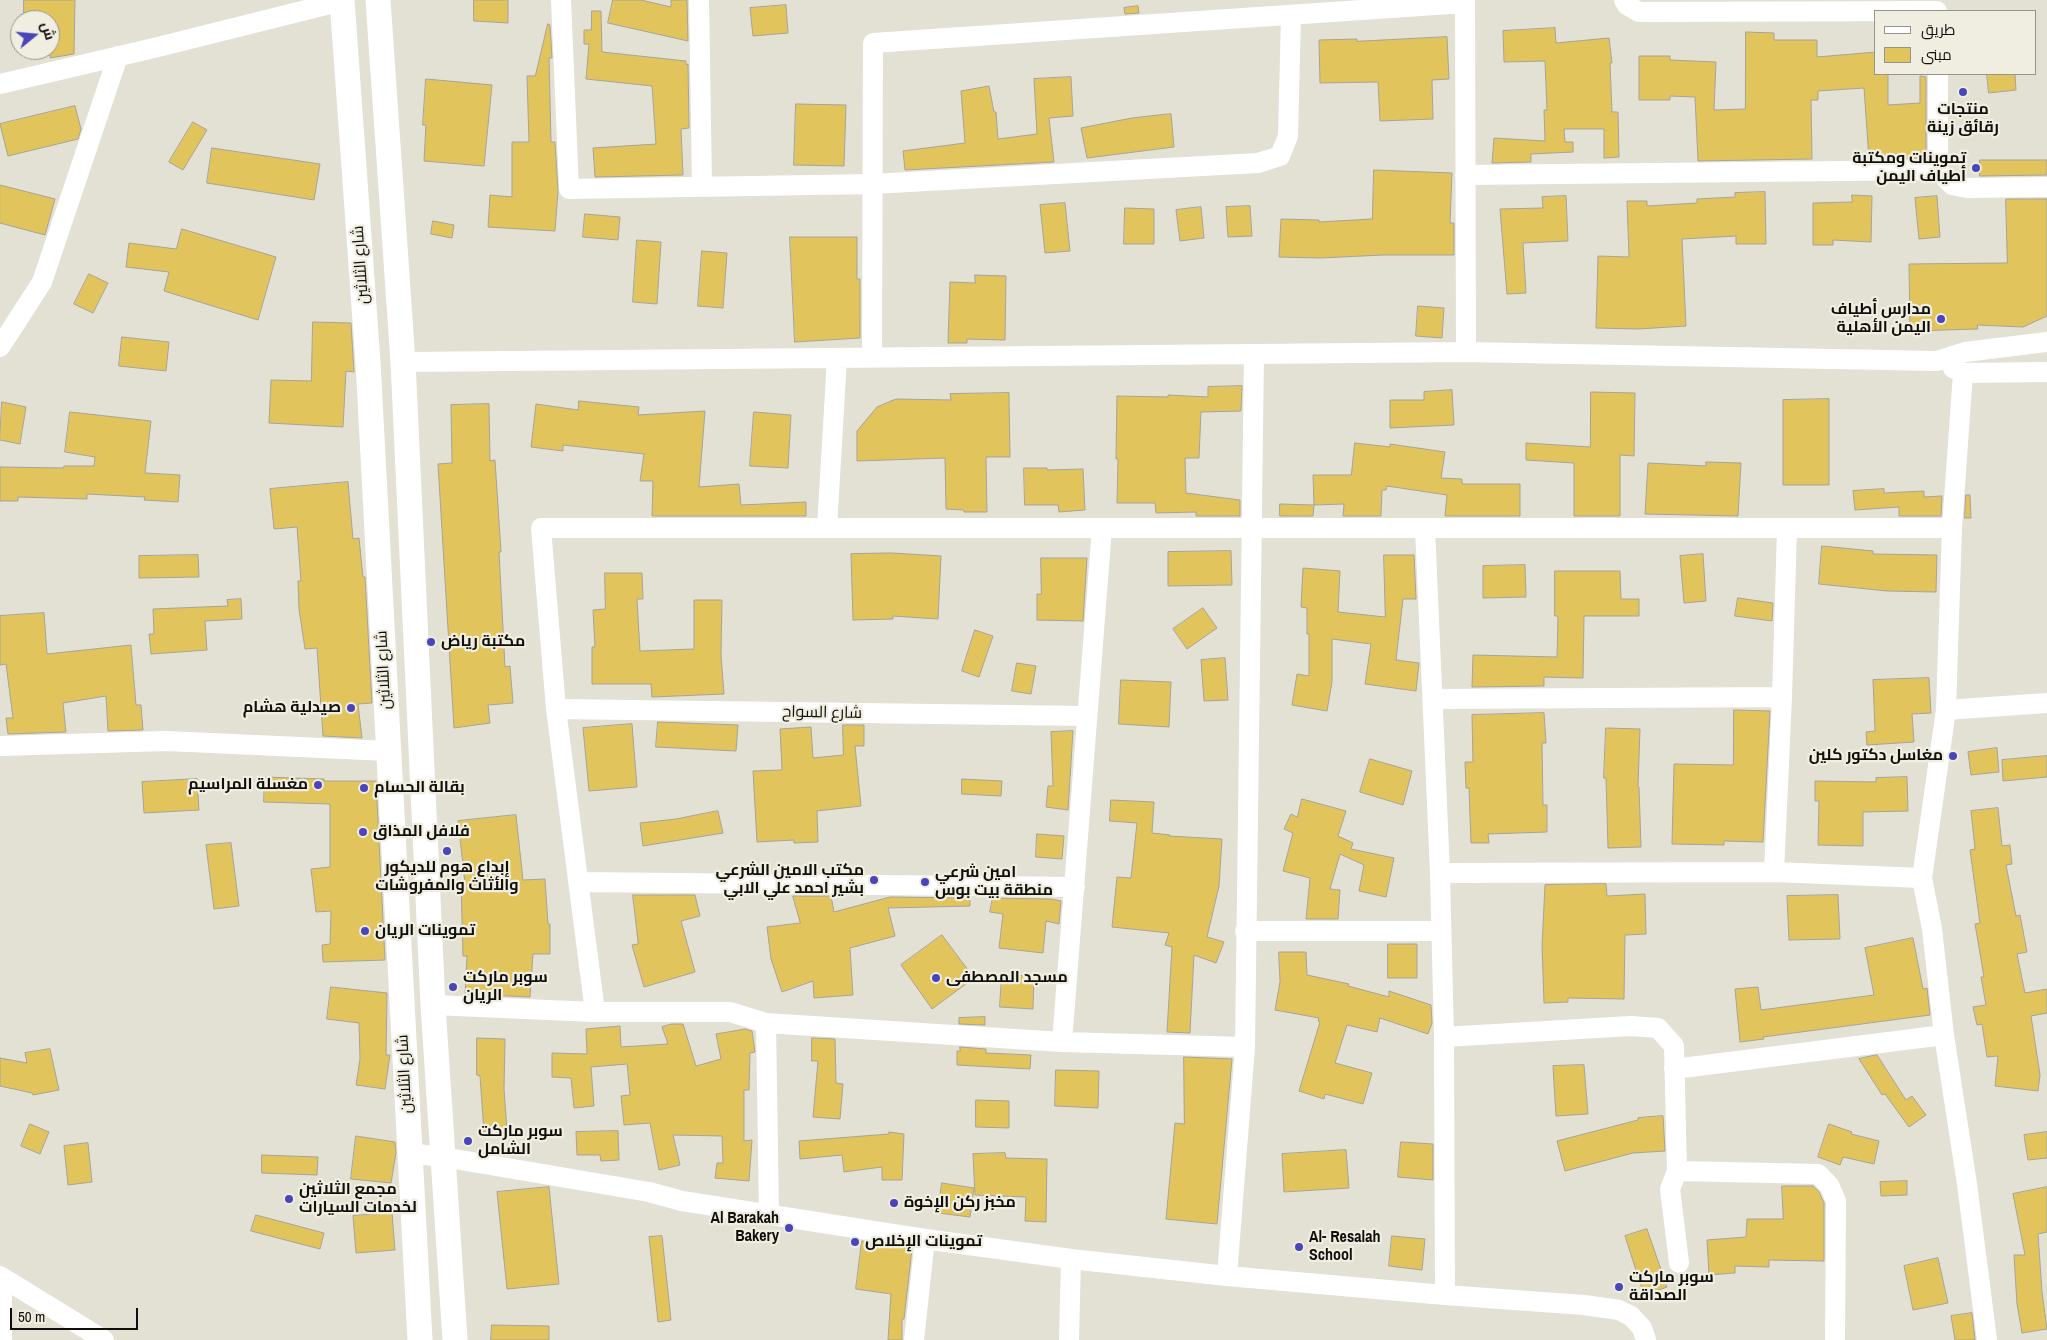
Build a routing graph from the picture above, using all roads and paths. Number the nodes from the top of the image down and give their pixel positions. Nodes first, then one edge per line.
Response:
1 (342, 0) edge
2 (378, 0) edge
3 (561, 0) edge
4 (699, 0) edge
5 (1465, 2) edge
6 (1626, 2) edge
7 (1786, 6) edge
8 (1907, 10) edge
9 (1291, 15) junction
10 (118, 56) junction
11 (1938, 75) edge
12 (0, 84) edge
13 (1938, 170) junction
14 (1465, 175) junction
15 (872, 184) junction
16 (702, 186) junction
17 (2047, 187) edge
18 (2045, 342) edge
19 (0, 347) edge
20 (1466, 352) junction
21 (1254, 354) junction
22 (837, 358) junction
23 (872, 358) junction
24 (1937, 361) junction
25 (368, 362) junction
26 (403, 362) junction
27 (2045, 372) edge
28 (1963, 373) junction
29 (827, 528) junction
30 (1102, 528) junction
31 (1252, 528) junction
32 (1425, 528) junction
33 (1788, 528) junction
34 (1952, 528) junction
35 (1782, 698) junction
36 (1433, 699) junction
37 (2047, 703) edge
38 (556, 709) junction
39 (1946, 710) junction
40 (1087, 716) junction
41 (0, 746) edge
42 (388, 751) junction
43 (1774, 872) junction
44 (1440, 874) junction
45 (1922, 878) junction
46 (578, 882) junction
47 (1075, 887) junction
48 (1245, 931) junction
49 (1441, 931) junction
50 (433, 1005) junction
51 (595, 1012) junction
52 (766, 1023) junction
53 (1944, 1035) junction
54 (1444, 1037) junction
55 (1062, 1042) junction
56 (1244, 1047) junction
57 (1674, 1069) junction
58 (409, 1154) junction
59 (443, 1157) junction
60 (1677, 1171) junction
61 (769, 1215) junction
62 (925, 1239) junction
63 (1071, 1258) junction
64 (1680, 1263) dead end
65 (1226, 1276) junction
66 (1, 1277) edge
67 (1445, 1295) junction
68 (2, 1340) edge
69 (104, 1340) edge
70 (420, 1340) edge
71 (455, 1340) edge
72 (914, 1340) edge
73 (1069, 1340) edge
74 (1646, 1340) edge
75 (1835, 1340) edge
76 (1988, 1340) edge

1 - 2 street
1 - 10 street
1 - 25 street, شارع الثلاثين
2 - 26 street, شارع الثلاثين
3 - 16 street
4 - 16 street
5 - 9 street
5 - 14 street
6 - 7 street
7 - 8 street
9 - 15 street
9 - 15 street
10 - 12 street
10 - 19 street
11 - 13 street
13 - 14 street
13 - 17 street
14 - 20 street
15 - 16 street
15 - 23 street
18 - 24 street
18 - 27 street
20 - 21 street
20 - 24 street
21 - 23 street
21 - 31 street
22 - 23 street
22 - 26 street
22 - 29 street
24 - 28 street
25 - 26 street
25 - 42 street, شارع الثلاثين
26 - 50 street, شارع الثلاثين
27 - 28 street
28 - 34 street
29 - 30 street
29 - 38 street
30 - 31 street
30 - 40 street
31 - 32 street
31 - 48 street
32 - 33 street
32 - 36 street
33 - 34 street
33 - 35 street
34 - 39 street
35 - 36 street
35 - 43 street
36 - 44 street
37 - 39 street
38 - 40 street, شارع السواح
38 - 46 street
39 - 45 street
40 - 47 street
41 - 42 street
42 - 58 street, شارع الثلاثين
43 - 44 street
43 - 45 street
44 - 49 street
45 - 53 street
46 - 47 street
46 - 51 street
47 - 55 street
48 - 49 street
48 - 56 street
49 - 54 street
50 - 51 street
50 - 59 street, شارع الثلاثين
51 - 52 street
52 - 55 street
52 - 61 street
53 - 57 street
53 - 76 street
54 - 57 street
54 - 67 street
55 - 56 street
56 - 65 street
57 - 60 street
58 - 59 street
58 - 70 street, شارع الثلاثين
59 - 61 street
59 - 71 street, شارع الثلاثين
60 - 64 street
60 - 75 street
61 - 62 street
62 - 63 street
62 - 72 street
63 - 65 street
63 - 73 street
65 - 67 street
66 - 68 street
66 - 69 street
67 - 74 street

